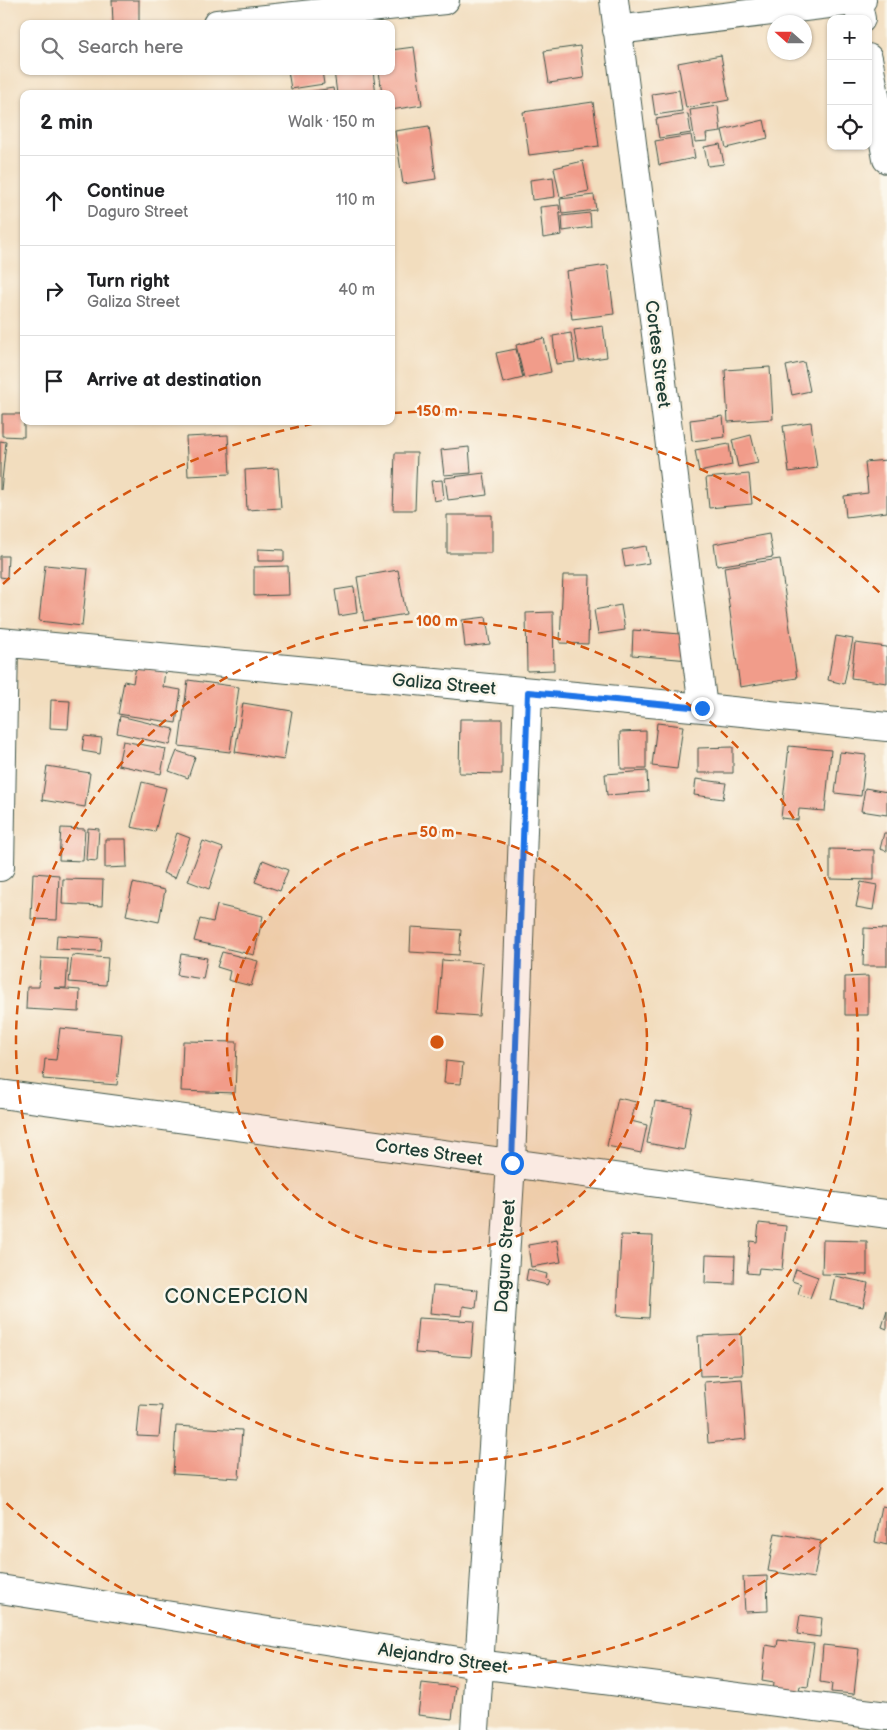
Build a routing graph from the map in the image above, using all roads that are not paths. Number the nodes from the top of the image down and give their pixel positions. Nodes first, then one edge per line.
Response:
1 (444, 0) edge
2 (614, 0) edge
3 (857, 0) edge
4 (862, 0) edge
5 (860, 15) edge
6 (255, 20) edge
7 (617, 30) junction
8 (868, 60) edge
9 (887, 158) edge
10 (2, 643) edge
11 (528, 692) junction
12 (702, 708) junction
13 (887, 727) edge
14 (0, 867) edge
15 (0, 1094) edge
16 (512, 1163) junction
17 (887, 1214) edge
18 (0, 1590) edge
19 (478, 1664) junction
20 (887, 1716) edge
21 (474, 1730) edge

1 - 6 street
2 - 7 street, Cortes Street
3 - 4 street
3 - 5 street
3 - 7 street
7 - 12 street, Cortes Street
8 - 9 street
10 - 11 street, Galiza Street
10 - 14 street
11 - 12 street, Galiza Street
11 - 16 street, Daguro Street
12 - 13 street, Galiza Street
15 - 16 street, Cortes Street
16 - 17 street, Cortes Street
16 - 19 street, Daguro Street
18 - 19 street, Alejandro Street
19 - 20 street, Alejandro Street
19 - 21 street, Daguro Street

